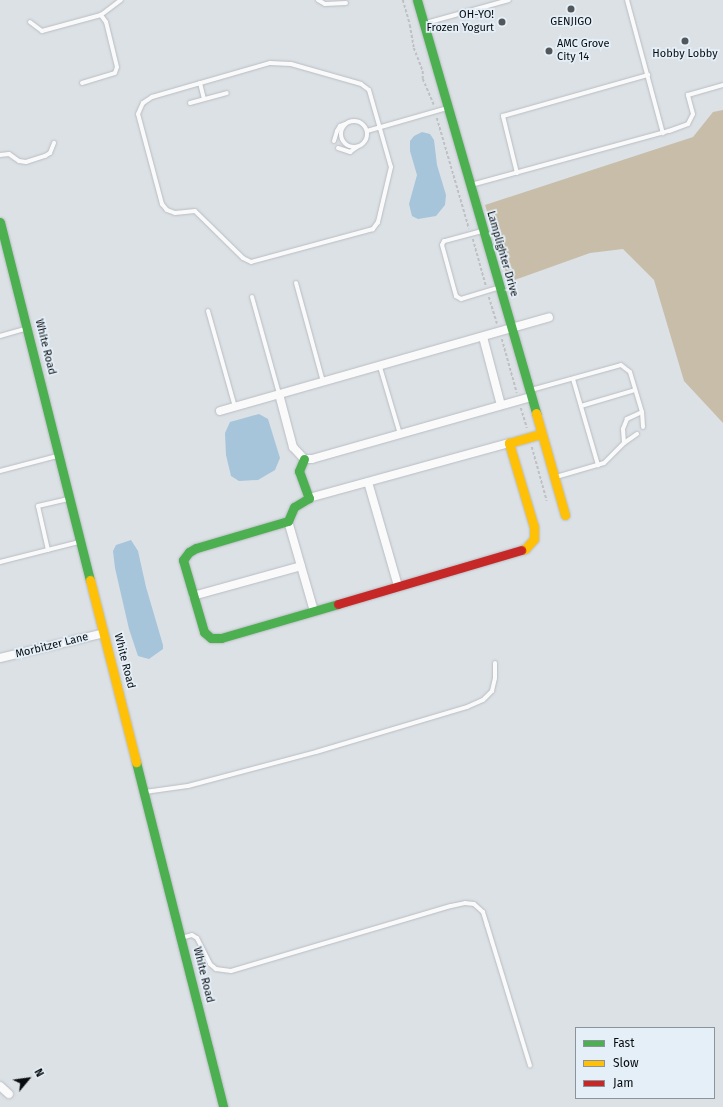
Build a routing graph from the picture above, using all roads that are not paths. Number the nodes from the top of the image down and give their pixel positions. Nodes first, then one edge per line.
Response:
1 (121, 0) edge
2 (318, 0) edge
3 (417, 0) edge
4 (509, 0) edge
5 (627, 0) edge
6 (346, 3) dead end
7 (101, 15) junction
8 (30, 22) dead end
9 (423, 23) junction
10 (648, 75) junction
11 (82, 83) dead end
12 (200, 83) junction
13 (723, 86) edge
14 (227, 93) dead end
15 (204, 99) junction
16 (190, 103) dead end
17 (447, 108) junction
18 (347, 123) junction
19 (379, 127) junction
20 (367, 131) junction
21 (663, 133) junction
22 (334, 141) dead end
23 (54, 143) dead end
24 (360, 146) junction
25 (338, 148) dead end
26 (0, 155) edge
27 (517, 173) junction
28 (470, 186) junction
29 (0, 222) edge
30 (482, 231) junction
31 (296, 283) dead end
32 (499, 287) junction
33 (252, 297) dead end
34 (208, 311) dead end
35 (549, 317) dead end
36 (27, 328) junction
37 (511, 328) junction
38 (0, 336) edge
39 (483, 337) junction
40 (380, 367) junction
41 (573, 378) junction
42 (323, 382) junction
43 (635, 390) junction
44 (279, 394) junction
45 (530, 394) junction
46 (501, 405) junction
47 (581, 406) junction
48 (235, 407) junction
49 (220, 411) dead end
50 (642, 412) junction
51 (643, 427) dead end
52 (400, 434) junction
53 (541, 434) junction
54 (637, 434) dead end
55 (509, 442) junction
56 (624, 443) junction
57 (60, 456) junction
58 (304, 460) junction
59 (598, 465) junction
60 (0, 471) edge
61 (554, 478) junction
62 (368, 482) junction
63 (70, 498) junction
64 (309, 498) junction
65 (565, 515) dead end
66 (288, 521) junction
67 (81, 541) junction
68 (48, 550) junction
69 (0, 562) edge
70 (301, 566) junction
71 (398, 586) junction
72 (193, 596) junction
73 (314, 610) junction
74 (104, 633) junction
75 (0, 658) edge
76 (495, 662) dead end
77 (145, 792) junction
78 (181, 938) junction
79 (530, 1066) dead end
80 (0, 1086) edge
81 (9, 1094) dead end
82 (223, 1107) edge

1 - 7 lane
2 - 6 lane
3 - 9 street, Lamplighter Drive
4 - 9 lane
5 - 10 lane
7 - 8 lane
7 - 11 lane
9 - 17 street, Lamplighter Drive
10 - 21 lane
10 - 27 lane
12 - 15 lane
12 - 19 lane
12 - 19 lane
13 - 21 lane
14 - 15 lane
15 - 16 lane
17 - 19 lane
17 - 28 street, Lamplighter Drive
18 - 20 lane
18 - 22 lane
18 - 24 lane
19 - 20 lane
20 - 24 lane
21 - 27 lane
23 - 26 lane
24 - 25 lane
27 - 28 lane
28 - 30 street, Lamplighter Drive
29 - 36 street, White Road
30 - 32 street, Lamplighter Drive
30 - 32 lane
31 - 42 lane
32 - 37 street, Lamplighter Drive
33 - 44 lane
34 - 48 lane
35 - 37 street
36 - 38 lane
36 - 57 street, White Road
37 - 39 street
37 - 45 street, Lamplighter Drive
39 - 40 street
39 - 46 street
40 - 42 street
40 - 52 lane
41 - 43 lane
41 - 45 lane
41 - 47 lane
42 - 44 street
43 - 47 lane
43 - 50 lane
44 - 48 street
44 - 58 street
45 - 46 street
45 - 53 street, Lamplighter Drive
46 - 52 street
47 - 59 lane
48 - 49 street
50 - 51 lane
50 - 56 lane
52 - 58 street
53 - 55 street
53 - 61 street, Lamplighter Drive
54 - 56 lane
55 - 62 street
55 - 71 street
56 - 59 lane
57 - 60 lane
57 - 63 street, White Road
58 - 64 street
59 - 61 lane
61 - 65 street, Lamplighter Drive
62 - 64 street
62 - 71 street
63 - 67 street, White Road
63 - 68 lane
64 - 66 street
66 - 70 street
66 - 72 street
67 - 68 lane
67 - 74 street, White Road
68 - 69 lane
70 - 72 street
70 - 73 street
71 - 73 street
72 - 73 street
74 - 75 street, Morbitzer Lane
74 - 77 street, White Road
76 - 77 lane
77 - 78 street, White Road
78 - 79 lane
78 - 82 street, White Road
80 - 81 street

